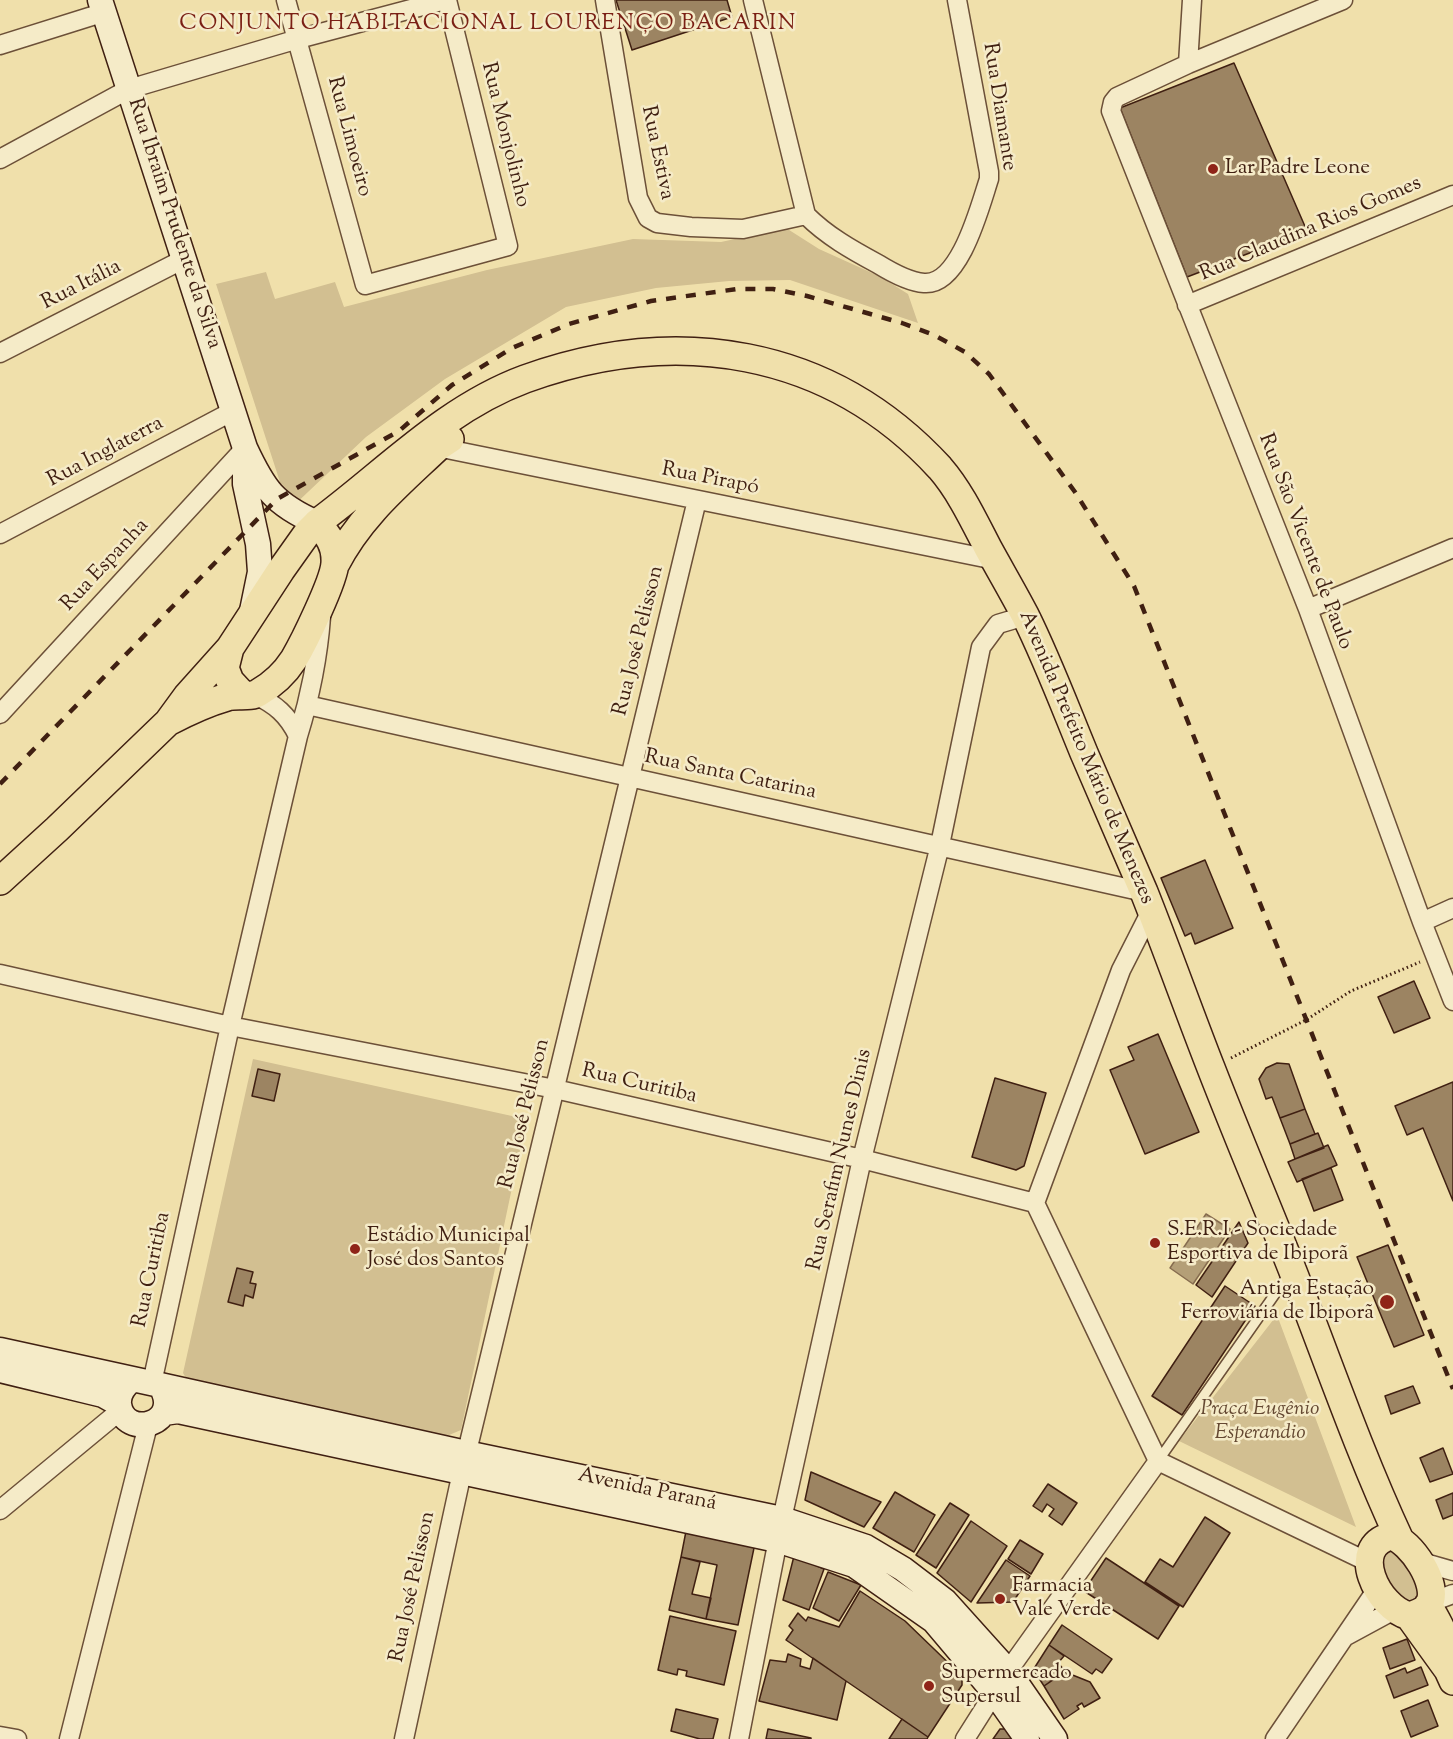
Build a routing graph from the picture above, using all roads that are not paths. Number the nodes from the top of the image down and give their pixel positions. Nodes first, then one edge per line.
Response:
1 (286, 0) edge
2 (446, 0) edge
3 (605, 0) edge
4 (753, 0) edge
5 (957, 0) edge
6 (1192, 0) edge
7 (1343, 0) edge
8 (102, 6) edge
9 (298, 39) junction
10 (0, 45) edge
11 (1188, 64) junction
12 (129, 89) junction
13 (0, 159) edge
14 (1453, 195) edge
15 (806, 215) junction
16 (184, 259) junction
17 (365, 285) joint
18 (1187, 305) junction
19 (0, 353) edge
20 (233, 411) junction
21 (427, 445) junction
22 (245, 448) junction
23 (697, 500) junction
24 (316, 523) junction
25 (0, 534) edge
26 (1453, 549) edge
27 (995, 561) junction
28 (335, 565) junction
29 (322, 603) junction
30 (1308, 609) junction
31 (1025, 616) junction
32 (250, 618) junction
33 (230, 648) junction
34 (248, 695) junction
35 (307, 705) junction
36 (0, 714) edge
37 (168, 722) junction
38 (298, 736) junction
39 (630, 777) junction
40 (940, 845) junction
41 (0, 881) edge
42 (1147, 901) junction
43 (1453, 908) edge
44 (1422, 922) junction
45 (0, 974) edge
46 (1453, 1001) edge
47 (230, 1026) junction
48 (555, 1089) junction
49 (862, 1159) junction
50 (1035, 1203) junction
51 (1292, 1270) junction
52 (0, 1350) edge
53 (0, 1370) edge
54 (148, 1383) junction
55 (120, 1407) junction
56 (156, 1419) junction
57 (1158, 1461) junction
58 (464, 1462) junction
59 (0, 1510) edge
60 (780, 1530) junction
61 (1383, 1549) junction
62 (1418, 1561) junction
63 (1453, 1571) edge
64 (1377, 1589) junction
65 (1423, 1606) edge
66 (1345, 1636) junction
67 (1008, 1671) junction
68 (1451, 1676) edge
69 (994, 1692) junction
70 (0, 1736) edge
71 (17, 1739) edge
72 (69, 1739) edge
73 (404, 1739) edge
74 (738, 1739) edge
75 (965, 1739) edge
76 (1027, 1739) edge
77 (1055, 1739) edge
78 (1275, 1739) edge

1 - 9 street, Rua Limoeiro
2 - 9 street
2 - 17 street, Rua Monjolinho
3 - 15 street, Rua Estiva
4 - 15 street
5 - 15 street, Rua Diamante
6 - 11 street
7 - 11 street
8 - 10 street
8 - 12 main road, Rua Ibraim Prudente da Silva
9 - 12 street
9 - 17 street, Rua Limoeiro
11 - 18 street, Rua São Vicente de Paulo
12 - 13 street
12 - 16 main road, Rua Ibraim Prudente da Silva
14 - 18 street, Rua Claudina Rios Gomes
16 - 19 street, Rua Itália
16 - 20 main road, Rua Ibraim Prudente da Silva
18 - 30 street, Rua São Vicente de Paulo
20 - 22 main road, Rua Ibraim Prudente da Silva
20 - 25 street, Rua Inglaterra
21 - 23 street, Rua Pirapó
21 - 24 main road, Avenida Prefeito Mário de Menezes
21 - 27 main road, Avenida Prefeito Mário de Menezes
21 - 28 main road, Avenida Prefeito Mário de Menezes
22 - 24 main road, Rua Ibraim Prudente da Silva
22 - 32 main road, Rua Ibraim Prudente da Silva
22 - 36 street, Rua Espanha
23 - 27 street, Rua Pirapó
23 - 39 street, Rua José Pelisson
24 - 28 main road
24 - 32 main road, Avenida Prefeito Mário de Menezes
26 - 30 street
27 - 31 main road, Avenida Prefeito Mário de Menezes
28 - 29 main road, Avenida Prefeito Mário de Menezes
29 - 34 main road, Avenida Prefeito Mário de Menezes
29 - 35 street
30 - 44 street, Rua São Vicente de Paulo
31 - 40 street, Rua Serafim Nunes Dinis
31 - 42 main road, Avenida Prefeito Mário de Menezes
32 - 33 main road, Avenida Prefeito Mário de Menezes
33 - 34 main road
33 - 37 main road
34 - 37 main road
34 - 38 street
35 - 38 street
35 - 39 street, Rua Santa Catarina
37 - 41 main road
38 - 47 street
39 - 40 street, Rua Santa Catarina
39 - 48 street, Rua José Pelisson
40 - 42 street, Rua Santa Catarina
40 - 49 street, Rua Serafim Nunes Dinis
42 - 50 street
42 - 51 main road, Avenida Prefeito Mário de Menezes
43 - 44 street
44 - 46 street, Rua São Vicente de Paulo
45 - 47 street, Rua Curitiba
47 - 48 street, Rua Curitiba
47 - 54 street, Rua Curitiba
48 - 49 street, Rua Curitiba
48 - 58 street, Rua José Pelisson
49 - 50 street, Rua Curitiba
49 - 60 street, Rua Serafim Nunes Dinis
50 - 57 street
51 - 57 lane
51 - 61 main road, Avenida Prefeito Mário de Menezes
52 - 54 main road, Avenida Paraná
53 - 55 main road, Avenida Paraná
54 - 55 main road
54 - 56 main road
54 - 58 main road, Avenida Paraná
55 - 56 main road, Avenida Paraná
55 - 59 street
56 - 58 main road, Avenida Paraná
56 - 72 street
57 - 61 street
57 - 67 street
58 - 60 main road, Avenida Paraná
58 - 73 street, Rua José Pelisson
60 - 67 main road, Avenida Paraná
60 - 69 main road, Avenida Paraná
60 - 74 street, Rua Serafim Nunes Dinis
61 - 62 main road
61 - 64 main road
62 - 63 street
62 - 65 main road
64 - 65 main road
64 - 66 street
65 - 66 street
65 - 68 main road
66 - 78 street
67 - 69 street
67 - 77 main road, Avenida Paraná
69 - 75 street
69 - 76 main road, Avenida Paraná
70 - 71 street

